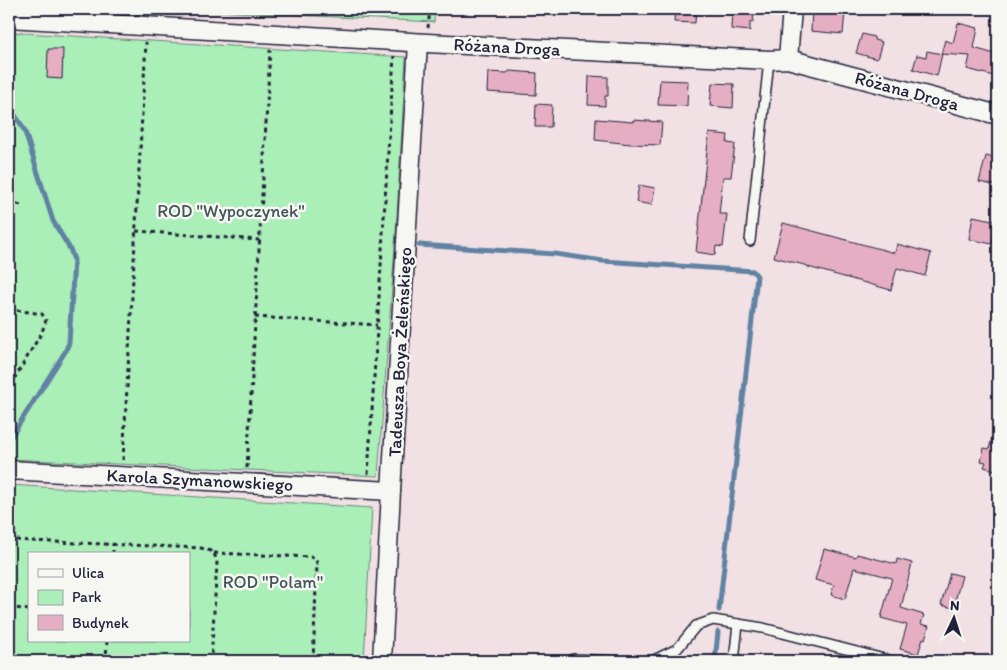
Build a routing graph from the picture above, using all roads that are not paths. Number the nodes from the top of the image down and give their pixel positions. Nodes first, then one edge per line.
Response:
1 (792, 9) edge
2 (9, 18) edge
3 (418, 43) junction
4 (788, 59) junction
5 (769, 60) junction
6 (998, 115) edge
7 (750, 241) dead end
8 (9, 470) edge
9 (391, 491) junction
10 (738, 624) junction
11 (573, 659) dead end
12 (382, 661) edge
13 (613, 661) edge
14 (652, 661) edge
15 (734, 661) edge
16 (892, 661) edge

1 - 4 street
2 - 3 street, Różana Droga
3 - 5 street, Różana Droga
3 - 9 street, Tadeusza Boya Żeleńskiego
4 - 5 street, Różana Droga
4 - 6 street, Różana Droga
5 - 7 lane
8 - 9 street, Karola Szymanowskiego
9 - 12 street, Tadeusza Boya Żeleńskiego
10 - 14 lane
10 - 15 lane
10 - 16 lane
11 - 13 lane

